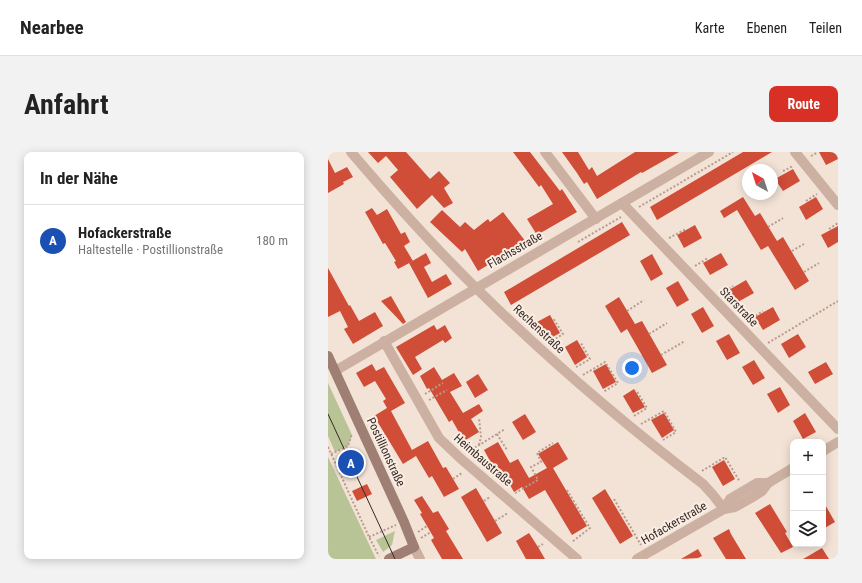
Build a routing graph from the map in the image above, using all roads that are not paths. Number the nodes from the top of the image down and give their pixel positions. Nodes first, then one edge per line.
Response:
1 (351, 152) edge
2 (545, 152) edge
3 (709, 152) edge
4 (795, 152) edge
5 (622, 203) junction
6 (838, 205) edge
7 (596, 219) junction
8 (476, 288) junction
9 (384, 341) junction
10 (328, 356) edge
11 (335, 371) junction
12 (838, 429) edge
13 (838, 442) edge
14 (826, 449) edge
15 (790, 470) edge
16 (768, 483) junction
17 (724, 509) junction
18 (414, 547) junction
19 (389, 559) edge
20 (420, 559) edge
21 (577, 559) edge
22 (637, 559) edge

1 - 8 street, Rechenstraße
2 - 7 street
3 - 5 street, Flachsstraße
4 - 6 street
5 - 7 street, Flachsstraße
5 - 12 street, Starstraße
7 - 8 street, Flachsstraße
8 - 9 street, Flachsstraße
8 - 17 street, Rechenstraße
9 - 11 street, Flachsstraße
9 - 21 street, Heimbaustraße
10 - 11 street, Postillionstraße
11 - 18 street, Postillionstraße
13 - 14 street
15 - 16 street, Hofackerstraße
16 - 17 street, Hofackerstraße
16 - 17 street, Hofackerstraße
17 - 22 street, Hofackerstraße
18 - 19 street
18 - 20 street, Postillionstraße

